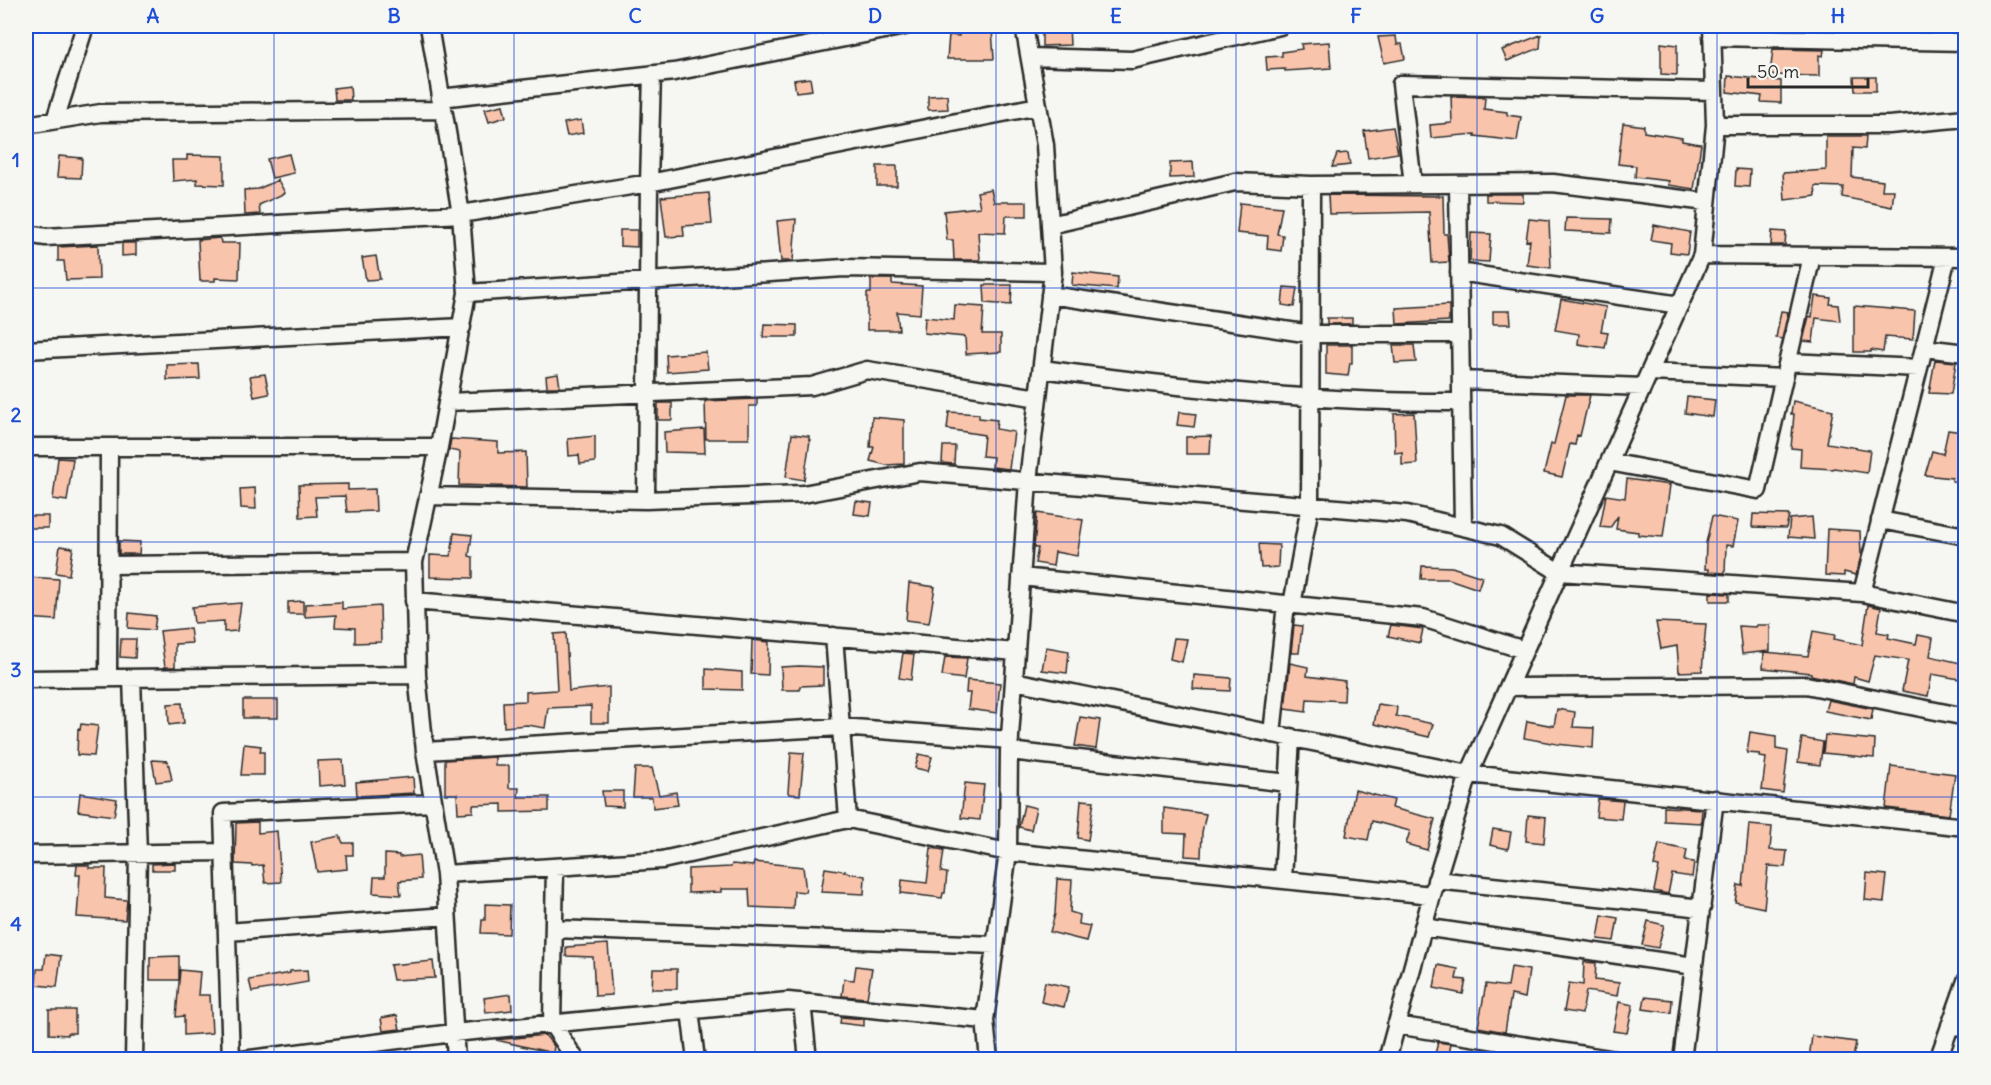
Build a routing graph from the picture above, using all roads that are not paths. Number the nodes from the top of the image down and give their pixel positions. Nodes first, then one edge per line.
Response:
1 (85, 26) edge
2 (429, 26) edge
3 (905, 26) edge
4 (1024, 26) edge
5 (1280, 26) edge
6 (1712, 32) edge
7 (1965, 42) edge
8 (1030, 57) junction
9 (652, 74) junction
10 (1714, 91) junction
11 (441, 104) junction
12 (1038, 106) junction
13 (1965, 118) edge
14 (55, 120) junction
15 (26, 125) edge
16 (1715, 125) junction
17 (649, 183) junction
18 (1413, 184) junction
19 (1458, 184) junction
20 (1311, 185) junction
21 (1707, 202) junction
22 (461, 214) junction
23 (1050, 225) junction
24 (26, 234) edge
25 (1702, 255) junction
26 (1812, 256) junction
27 (1947, 257) junction
28 (1965, 258) edge
29 (1053, 272) junction
30 (1459, 272) junction
31 (648, 281) junction
32 (467, 293) junction
33 (1050, 296) junction
34 (1680, 305) junction
35 (462, 327) junction
36 (1311, 334) junction
37 (1459, 334) junction
38 (1924, 348) junction
39 (26, 350) edge
40 (1965, 353) edge
41 (1919, 368) junction
42 (1042, 369) junction
43 (1786, 370) junction
44 (1646, 379) junction
45 (1461, 380) junction
46 (647, 394) junction
47 (1310, 396) junction
48 (1038, 398) junction
49 (448, 402) junction
50 (1461, 402) junction
51 (26, 447) edge
52 (109, 447) junction
53 (439, 447) junction
54 (1609, 462) junction
55 (1028, 481) junction
56 (428, 496) junction
57 (646, 500) junction
58 (1310, 506) junction
59 (1880, 520) junction
60 (1463, 527) junction
61 (1965, 536) edge
62 (414, 562) junction
63 (108, 565) junction
64 (1560, 572) junction
65 (1021, 578) junction
66 (1862, 593) junction
67 (414, 600) junction
68 (1289, 604) junction
69 (1965, 614) edge
70 (834, 636) junction
71 (1524, 650) junction
72 (1016, 652) junction
73 (417, 675) junction
74 (108, 678) junction
75 (132, 678) junction
76 (26, 679) edge
77 (1014, 681) junction
78 (1508, 687) junction
79 (1965, 717) edge
80 (841, 727) junction
81 (1272, 734) junction
82 (1291, 737) junction
83 (1010, 746) junction
84 (425, 751) junction
85 (1469, 774) junction
86 (1288, 783) junction
87 (1715, 799) junction
88 (433, 803) junction
89 (848, 819) junction
90 (1965, 827) edge
91 (224, 852) junction
92 (1008, 852) junction
93 (138, 854) junction
94 (26, 855) edge
95 (555, 867) junction
96 (445, 874) junction
97 (1283, 879) junction
98 (1434, 888) junction
99 (1701, 908) junction
100 (447, 916) junction
101 (1423, 927) junction
102 (554, 929) junction
103 (227, 932) junction
104 (995, 945) junction
105 (1694, 966) junction
106 (1965, 981) edge
107 (802, 1002) junction
108 (690, 1010) junction
109 (985, 1020) junction
110 (552, 1024) junction
111 (1396, 1025) junction
112 (1958, 1026) edge
113 (453, 1033) junction
114 (26, 1059) edge
115 (54, 1059) edge
116 (134, 1059) edge
117 (231, 1059) edge
118 (242, 1059) edge
119 (456, 1059) edge
120 (576, 1059) edge
121 (696, 1059) edge
122 (808, 1059) edge
123 (989, 1059) edge
124 (1387, 1059) edge
125 (1616, 1059) edge
126 (1682, 1059) edge
127 (1938, 1059) edge

1 - 14 street
2 - 11 street
3 - 9 street
4 - 8 street
5 - 8 street
6 - 7 street
6 - 10 street
8 - 12 street
9 - 11 street
9 - 17 street
10 - 16 street
10 - 18 street
11 - 14 street
11 - 22 street
12 - 17 street
12 - 23 street
13 - 16 street
14 - 15 street
16 - 21 street
17 - 22 street
17 - 31 street
18 - 19 street
18 - 20 street
19 - 21 street
19 - 30 street
20 - 23 street
20 - 36 street
21 - 25 street
22 - 24 street
22 - 32 street
23 - 29 street
25 - 26 street
25 - 34 street
26 - 27 street
26 - 43 street
27 - 28 street
27 - 38 street
29 - 31 street
29 - 33 street
30 - 34 street
30 - 37 street
31 - 32 street
31 - 46 street
32 - 35 street
33 - 36 street
33 - 42 street
34 - 44 street
35 - 39 street
35 - 49 street
36 - 37 street
36 - 47 street
37 - 45 street
38 - 40 street
38 - 41 street
41 - 43 street
41 - 59 street
42 - 47 street
42 - 48 street
43 - 44 street
43 - 54 street
44 - 45 street
44 - 54 street
45 - 50 street
46 - 48 street
46 - 49 street
46 - 57 street
47 - 50 street
47 - 58 street
48 - 55 street
49 - 53 street
50 - 60 street
51 - 52 street
52 - 53 street
52 - 63 street
53 - 56 street
54 - 64 street
55 - 57 street
55 - 58 street
55 - 65 street
56 - 57 street
56 - 62 street
58 - 60 street
58 - 68 street
59 - 61 street
59 - 66 street
60 - 64 street
62 - 63 street
62 - 67 street
63 - 74 street
64 - 66 street
64 - 71 street
65 - 68 street
65 - 72 street
66 - 69 street
67 - 70 street
67 - 73 street
68 - 71 street
68 - 81 street
70 - 72 street
70 - 80 street
71 - 78 street
72 - 77 street
73 - 75 street
73 - 84 street
74 - 75 street
74 - 76 street
75 - 93 street
77 - 81 street
77 - 83 street
78 - 79 street
78 - 85 street
80 - 83 street
80 - 84 street
80 - 89 street
81 - 82 street
82 - 85 street
82 - 86 street
83 - 86 street
83 - 92 street
84 - 88 street
85 - 87 street
85 - 98 street
86 - 97 street
87 - 90 street
87 - 99 street
88 - 91 street
88 - 96 street
89 - 92 street
89 - 95 street
91 - 93 street
91 - 103 street
92 - 97 street
92 - 104 street
93 - 94 street
93 - 116 street
95 - 96 street
95 - 102 street
96 - 100 street
97 - 98 street
98 - 99 street
98 - 101 street
99 - 105 street
100 - 103 street
100 - 113 street
101 - 105 street
101 - 111 street
102 - 104 street
102 - 110 street
103 - 117 street
104 - 109 street
105 - 126 street
106 - 112 street
107 - 108 street
107 - 109 street
107 - 122 street
108 - 110 street
108 - 121 street
109 - 123 street
110 - 113 street
110 - 120 street
111 - 124 street
111 - 125 street
112 - 127 street
113 - 118 street
113 - 119 street
114 - 115 street

